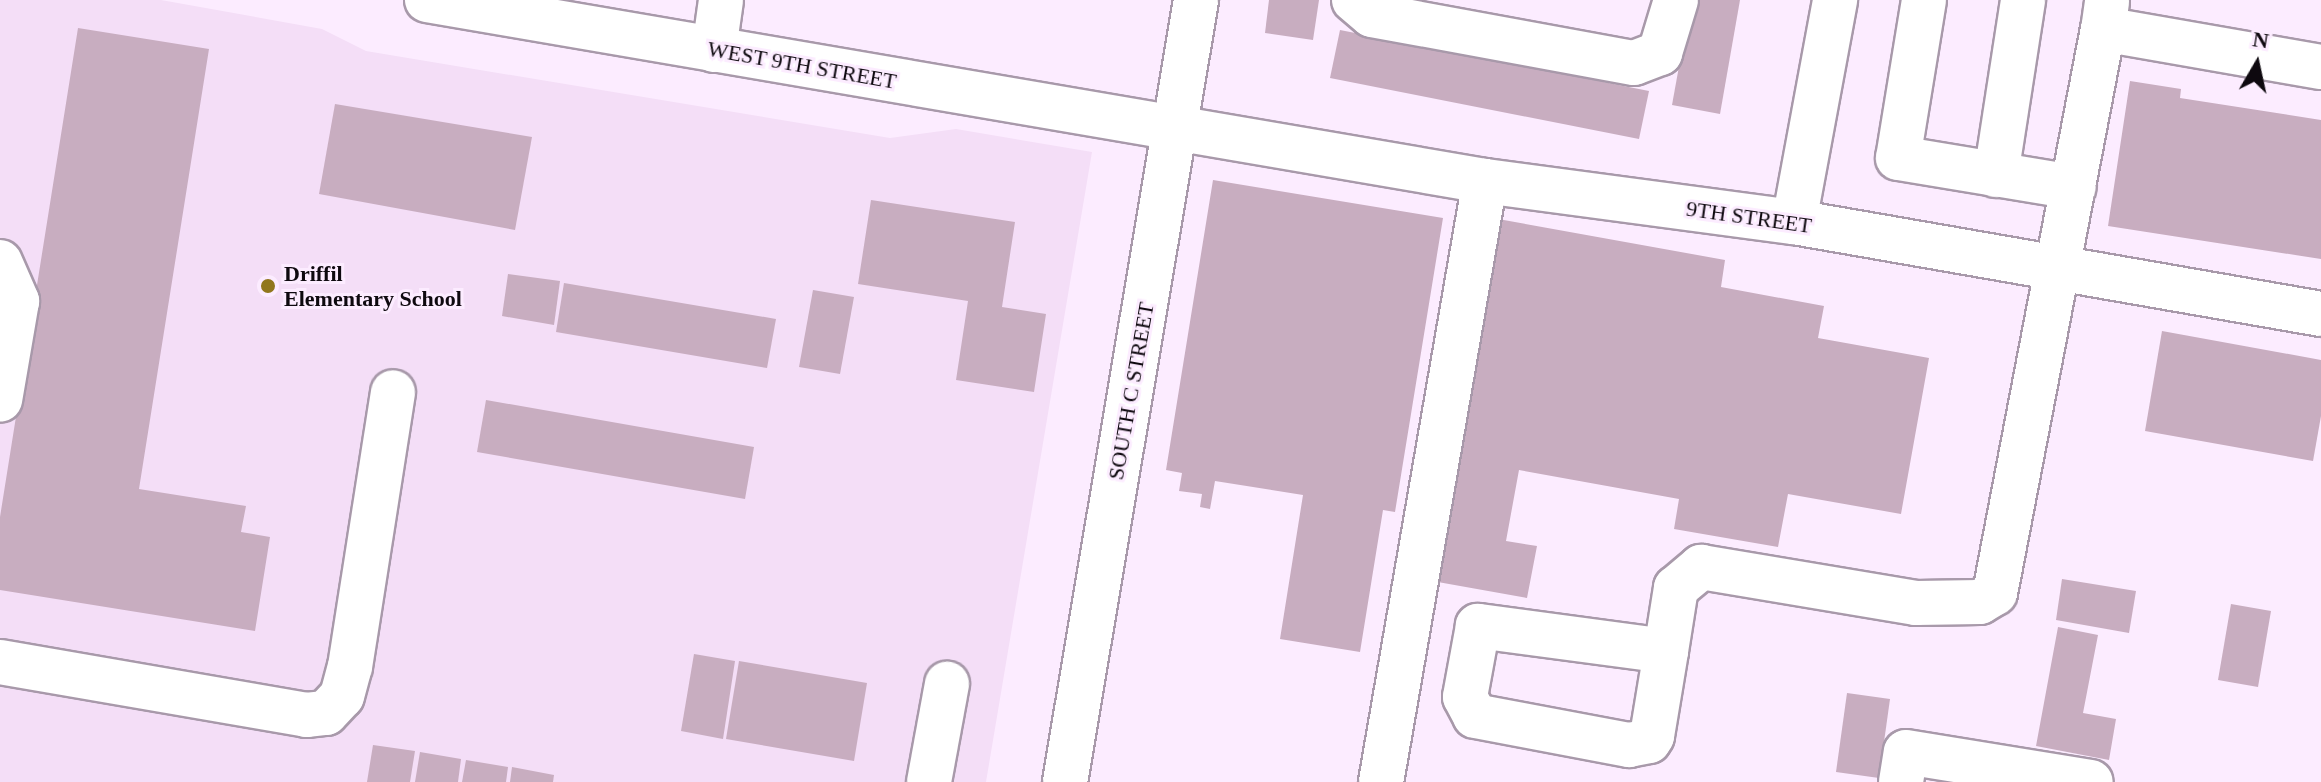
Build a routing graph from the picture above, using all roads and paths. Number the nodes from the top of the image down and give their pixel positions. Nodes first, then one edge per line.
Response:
1 (427, 0) edge
2 (721, 0) edge
3 (1196, 0) edge
4 (1354, 0) edge
5 (1676, 0) edge
6 (1835, 0) edge
7 (1924, 0) edge
8 (2023, 0) edge
9 (604, 15) edge
10 (2105, 15) edge
11 (714, 50) junction
12 (2321, 67) edge
13 (1176, 129) junction
14 (1996, 175) junction
15 (1485, 181) junction
16 (2074, 187) junction
17 (1794, 222) junction
18 (0, 262) edge
19 (2061, 268) junction
20 (2321, 314) edge
21 (393, 392) dead end
22 (0, 400) edge
23 (1410, 615) junction
24 (1478, 626) junction
25 (1666, 651) junction
26 (0, 662) edge
27 (947, 684) dead end
28 (929, 782) edge
29 (1065, 782) edge
30 (1381, 782) edge
31 (1901, 782) edge
32 (2091, 782) edge

1 - 9 street, WEST 9TH STREET
2 - 11 street
3 - 13 street, SOUTH C STREET
4 - 5 street
6 - 17 street
7 - 14 street
8 - 14 street
9 - 11 street, WEST 9TH STREET
10 - 12 street
10 - 16 street
11 - 13 street, WEST 9TH STREET
13 - 15 street, 9TH STREET
13 - 29 street, SOUTH C STREET
14 - 16 street
15 - 17 street, 9TH STREET
15 - 23 street
16 - 19 street
17 - 19 street, 9TH STREET
18 - 22 street
19 - 20 street, 9TH STREET
19 - 25 street
21 - 26 street
23 - 24 street
23 - 30 street
24 - 25 street
24 - 25 street
27 - 28 street
31 - 32 street

